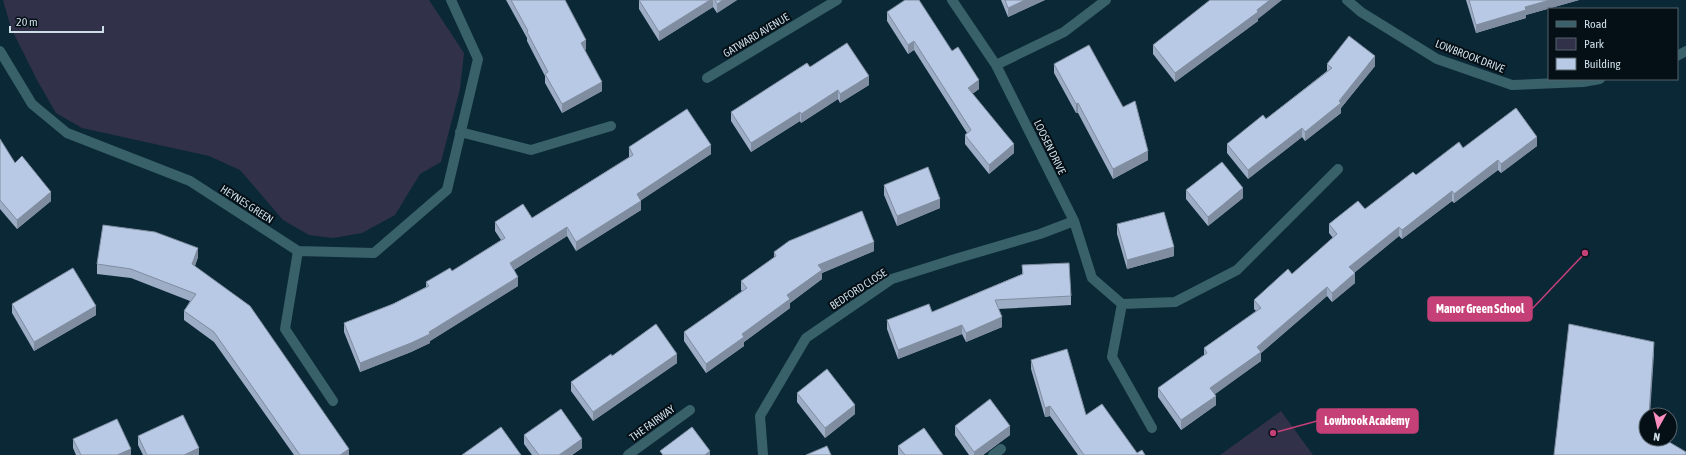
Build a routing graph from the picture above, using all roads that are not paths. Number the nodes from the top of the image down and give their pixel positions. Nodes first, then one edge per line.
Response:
1 (452, 0) edge
2 (837, 0) edge
3 (952, 0) edge
4 (1106, 0) edge
5 (1347, 0) edge
6 (0, 51) edge
7 (996, 65) junction
8 (707, 78) dead end
9 (1594, 80) edge
10 (611, 126) dead end
11 (460, 132) junction
12 (1338, 169) dead end
13 (1074, 221) junction
14 (298, 251) junction
15 (1122, 304) junction
16 (333, 401) dead end
17 (690, 410) dead end
18 (1152, 428) dead end
19 (628, 455) edge
20 (763, 455) edge

1 - 11 street
2 - 8 street, GATWARD AVENUE
3 - 7 street, LOOSEN DRIVE
4 - 7 street
5 - 9 street, LOWBROOK DRIVE
6 - 14 street, HEYNES GREEN
7 - 13 street, LOOSEN DRIVE
10 - 11 street
11 - 14 street
12 - 15 street
13 - 15 street, LOOSEN DRIVE
13 - 20 street, BEDFORD CLOSE
14 - 16 street
15 - 18 street
17 - 19 street, THE FAIRWAY

